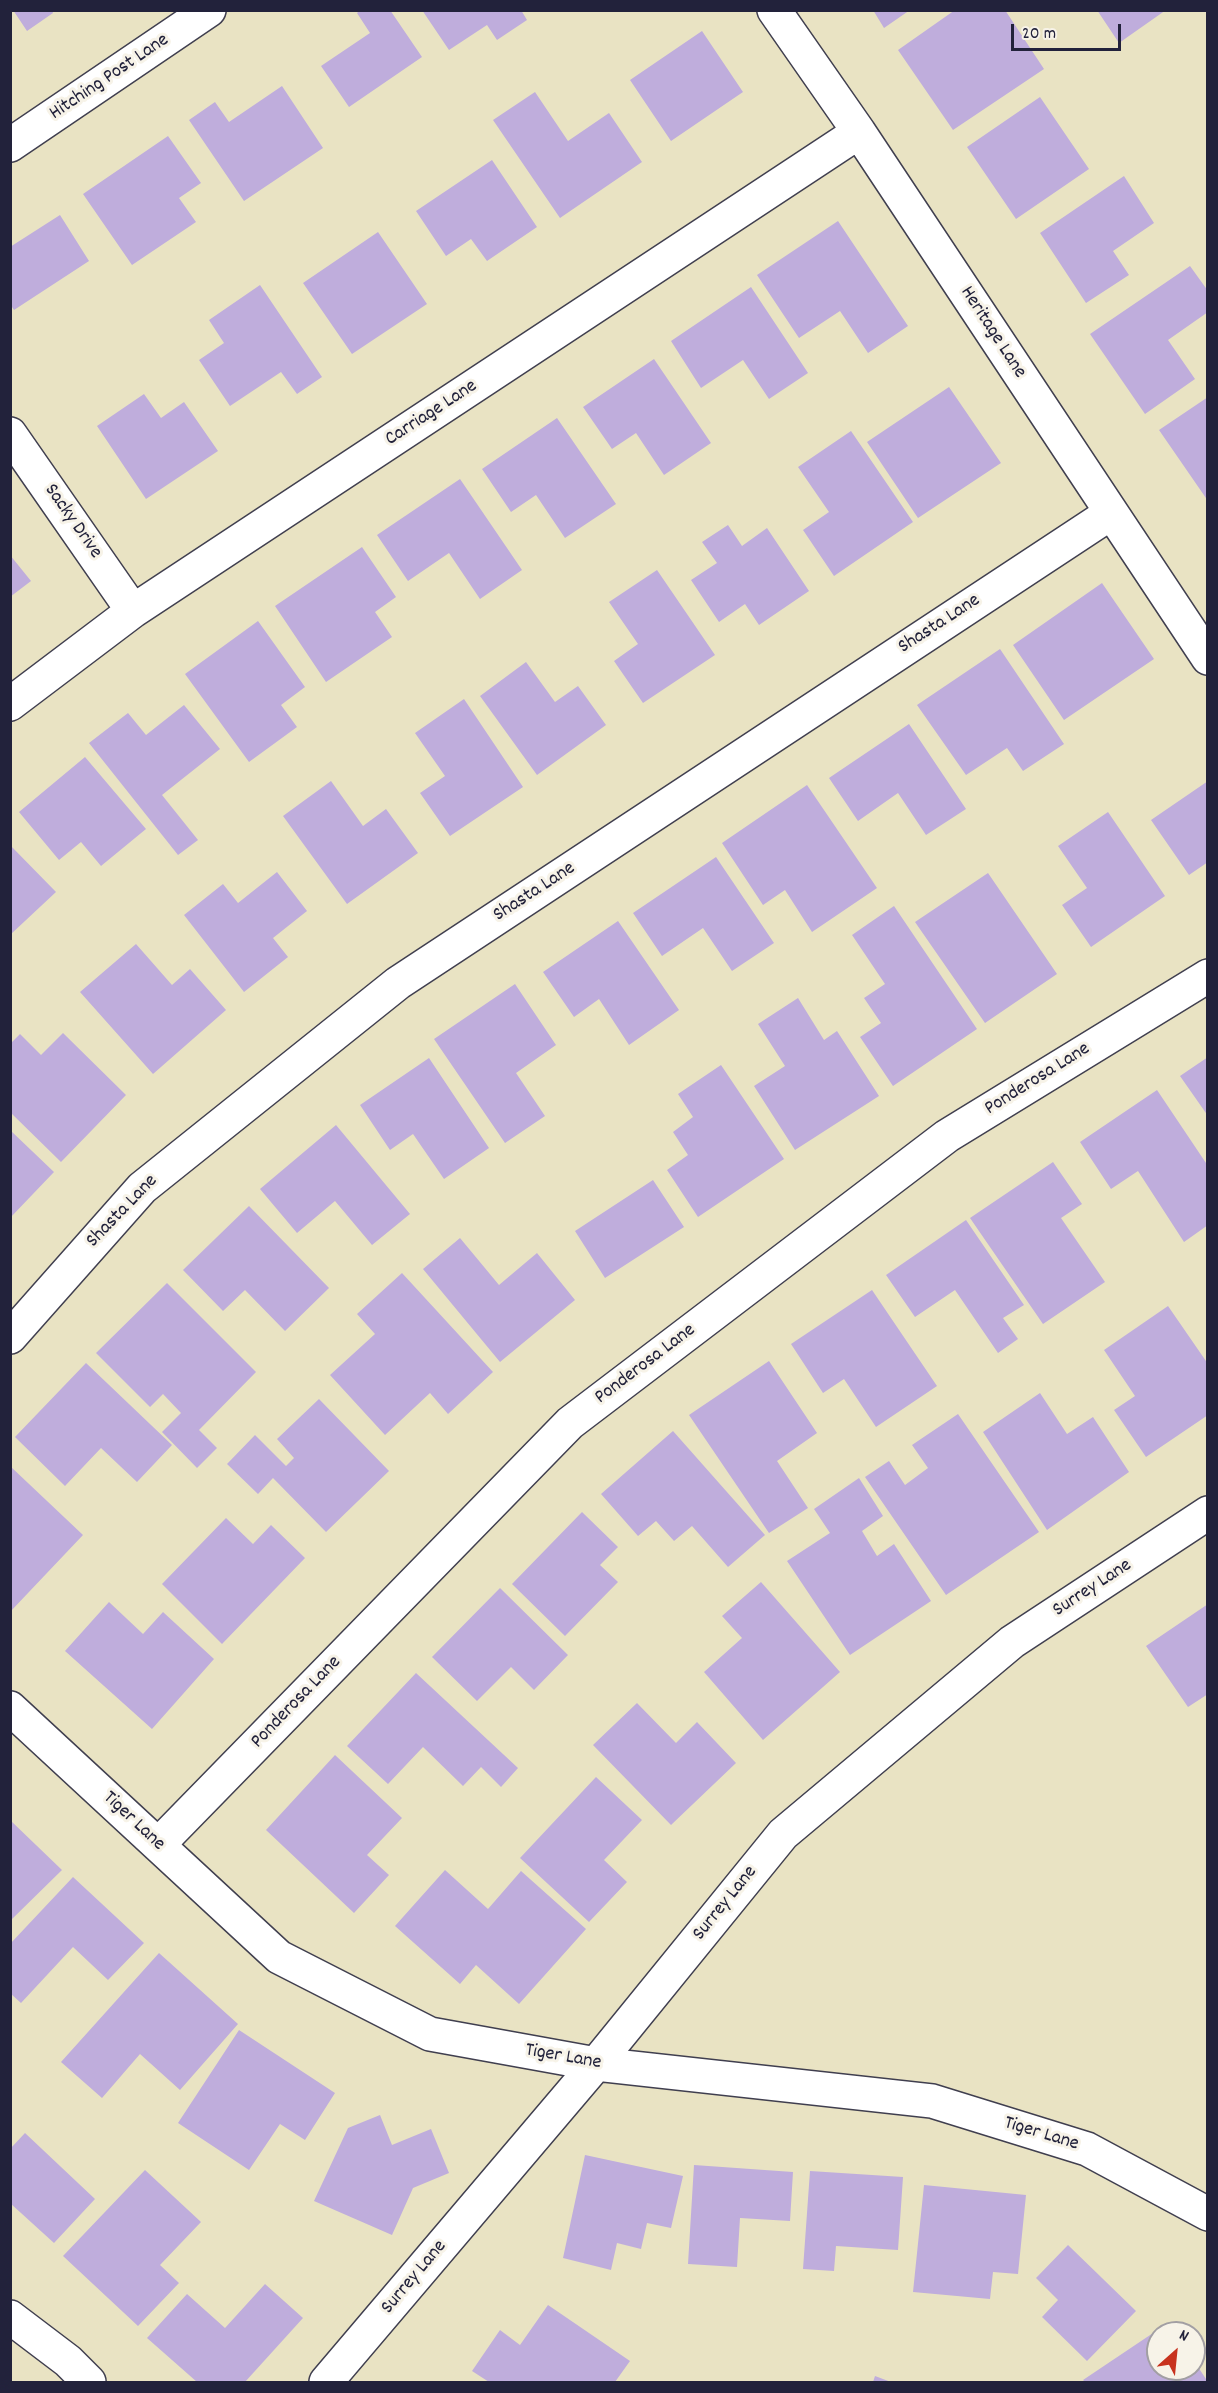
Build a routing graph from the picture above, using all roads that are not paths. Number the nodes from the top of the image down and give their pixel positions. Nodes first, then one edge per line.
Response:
1 (209, 10) edge
2 (774, 10) edge
3 (859, 132) junction
4 (10, 145) edge
5 (10, 434) edge
6 (1111, 513) junction
7 (133, 611) junction
8 (1208, 658) edge
9 (10, 704) edge
10 (1208, 976) edge
11 (10, 1337) edge
12 (1208, 1513) edge
13 (10, 1708) edge
14 (158, 1845) junction
15 (596, 2064) junction
16 (1208, 2214) edge
17 (10, 2317) edge
18 (90, 2382) edge
19 (326, 2382) edge

1 - 4 street, Hitching Post Lane
2 - 3 street, Heritage Lane
3 - 6 street, Heritage Lane
3 - 7 street, Carriage Lane
5 - 7 street, Sacky Drive
6 - 8 street, Heritage Lane
6 - 11 street, Shasta Lane
7 - 9 street, Carriage Lane
10 - 14 street, Ponderosa Lane
12 - 15 street, Surrey Lane
13 - 14 street, Tiger Lane
14 - 15 street, Tiger Lane
15 - 16 street, Tiger Lane
15 - 19 street, Surrey Lane
17 - 18 street

